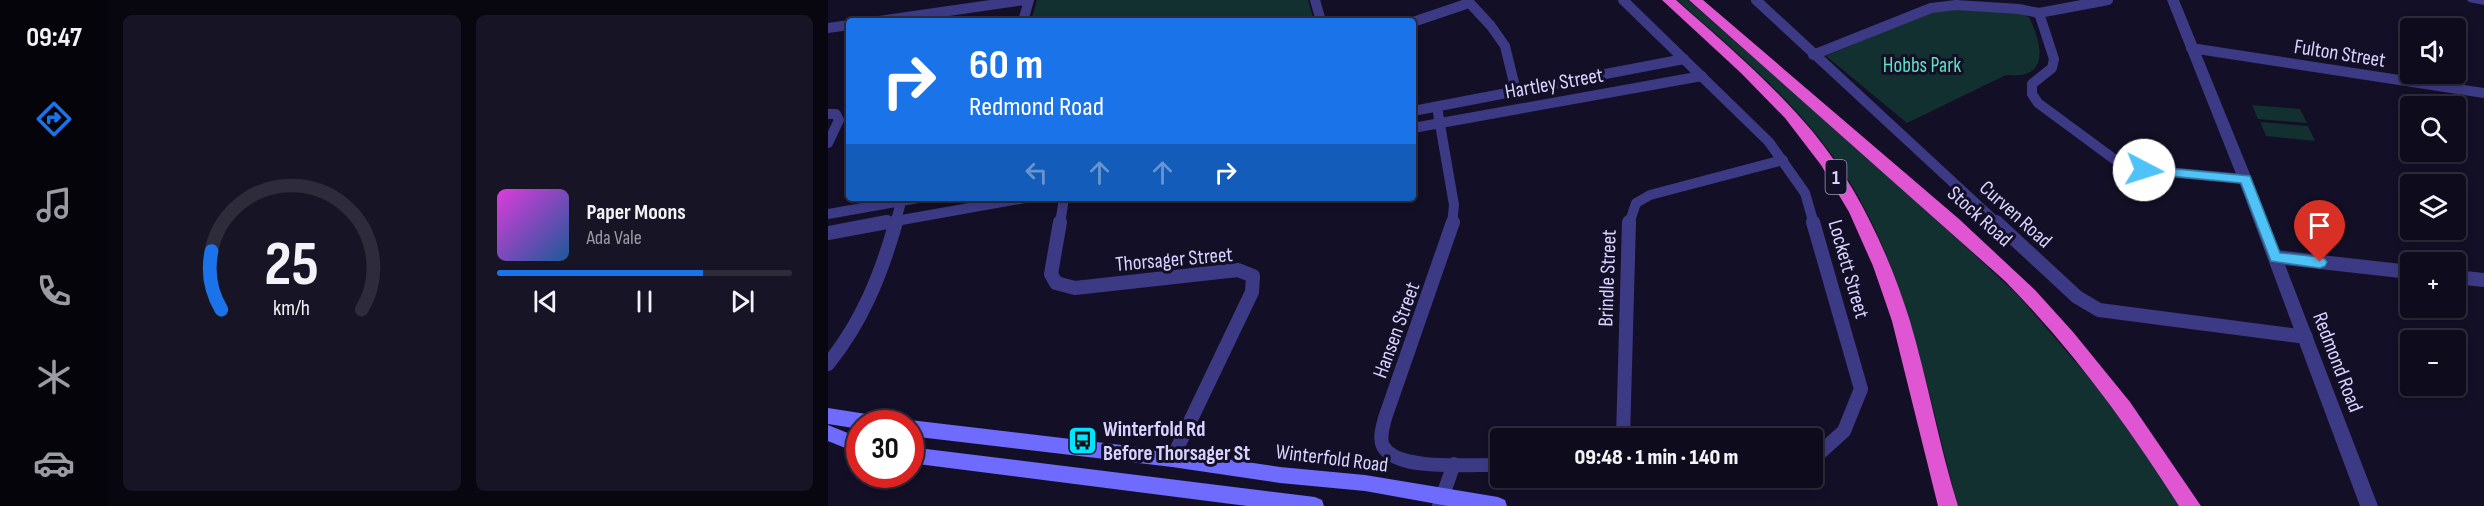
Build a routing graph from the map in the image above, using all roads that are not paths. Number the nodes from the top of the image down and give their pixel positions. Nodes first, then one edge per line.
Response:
1 (1027, 0) edge
2 (1315, 0) edge
3 (1623, 0) edge
4 (1668, 0) edge
5 (1695, 0) edge
6 (1756, 0) edge
7 (2108, 0) edge
8 (2173, 0) edge
9 (2473, 0) edge
10 (1468, 1) edge
11 (2484, 2) edge
12 (2039, 13) junction
13 (900, 18) edge
14 (1024, 18) edge
15 (1320, 18) edge
16 (1416, 21) edge
17 (846, 25) edge
18 (828, 28) edge
19 (2191, 48) junction
20 (1813, 55) junction
21 (1684, 59) junction
22 (1702, 76) junction
23 (1516, 91) junction
24 (2484, 93) edge
25 (1437, 107) junction
26 (1416, 110) edge
27 (828, 114) edge
28 (1441, 123) junction
29 (1416, 127) edge
30 (828, 143) edge
31 (1783, 160) junction
32 (2245, 179) junction
33 (901, 201) joint
34 (961, 201) edge
35 (1008, 201) edge
36 (1063, 201) edge
37 (946, 212) junction
38 (828, 214) edge
39 (896, 220) junction
40 (828, 233) edge
41 (2276, 257) junction
42 (2400, 271) edge
43 (2480, 280) edge
44 (2484, 293) edge
45 (2306, 337) junction
46 (828, 364) edge
47 (828, 416) edge
48 (846, 419) edge
49 (1623, 428) edge
50 (924, 430) edge
51 (828, 433) edge
52 (846, 440) edge
53 (1823, 450) edge
54 (924, 457) edge
55 (1172, 459) junction
56 (1454, 464) junction
57 (1490, 465) edge
58 (1440, 501) edge
59 (1269, 503) edge
60 (1316, 506) edge
61 (1498, 506) edge
62 (1948, 506) edge
63 (2191, 506) edge
64 (2369, 506) edge

1 - 13 street
1 - 14 street
2 - 15 street
3 - 21 street, Lockett Street
4 - 62 highway, 1
5 - 63 highway, Stock Road / 1
6 - 20 street, Curven Road
7 - 12 street
8 - 19 street, Redmond Road
9 - 11 street
10 - 16 street
10 - 23 street
12 - 20 street
12 - 32 street
17 - 18 street
19 - 24 street, Fulton Street
19 - 32 street, Redmond Road
20 - 45 street, Curven Road
21 - 22 street, Lockett Street
21 - 23 street, Hartley Street
22 - 28 street, Hartley Street
22 - 31 street, Lockett Street
23 - 25 street, Hartley Street
25 - 26 street, Hartley Street
25 - 28 street, Hansen Street
27 - 30 street
28 - 29 street, Hartley Street
28 - 56 street, Hansen Street
31 - 49 street, Brindle Street
31 - 53 street, Lockett Street
32 - 41 street, Redmond Road
33 - 38 street
33 - 39 street
34 - 37 street
35 - 37 street
36 - 55 street, Thorsager Street
37 - 39 street
39 - 40 street
39 - 46 street
41 - 42 street
41 - 45 street, Redmond Road
43 - 44 street
45 - 64 street, Redmond Road
47 - 48 main road
50 - 55 main road, Winterfold Road
51 - 52 main road
54 - 59 main road
55 - 58 main road, Winterfold Road
56 - 57 street, Hansen Street
56 - 58 street
58 - 61 main road, Winterfold Road
59 - 60 main road

